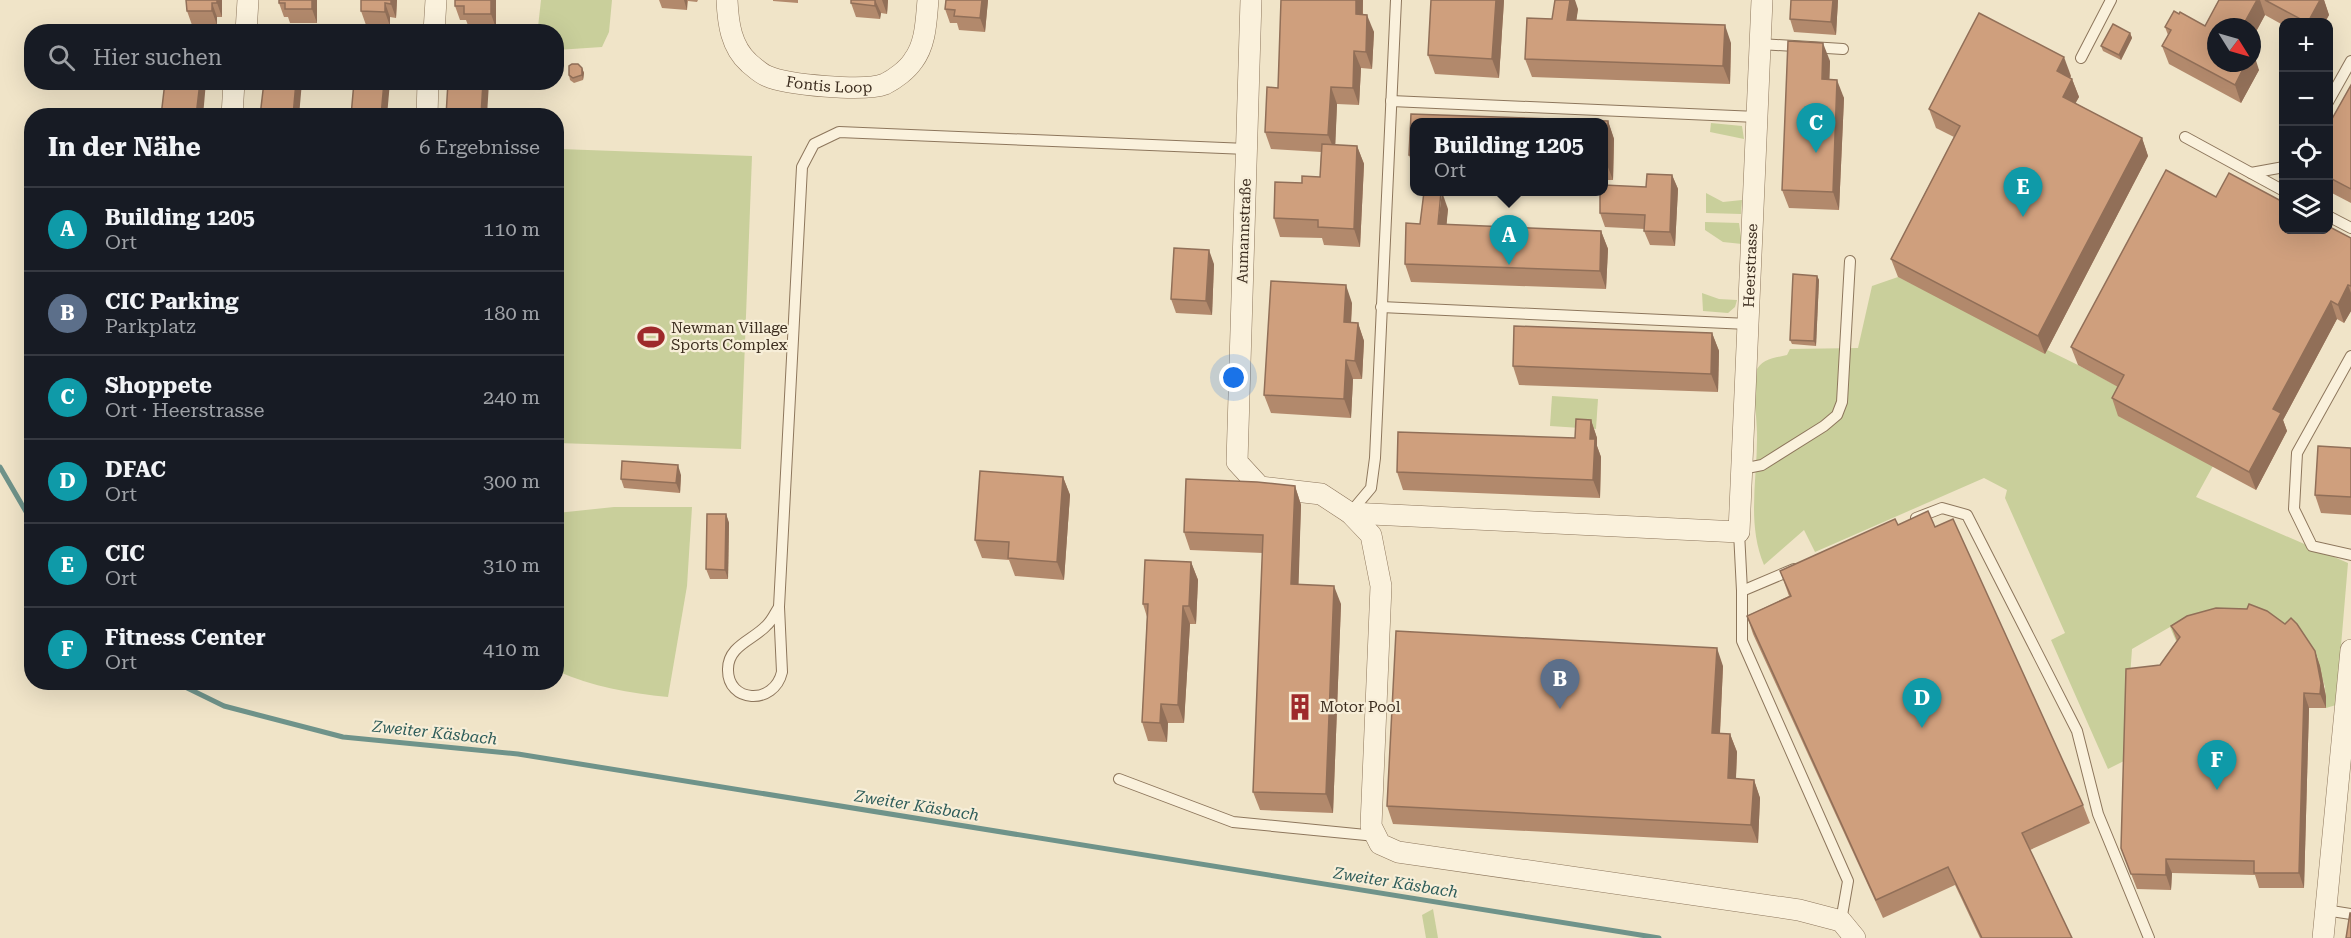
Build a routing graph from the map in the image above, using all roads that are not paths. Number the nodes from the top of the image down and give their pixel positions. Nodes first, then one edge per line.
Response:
1 (248, 0) edge
2 (436, 0) edge
3 (728, 0) edge
4 (928, 0) edge
5 (1251, 0) edge
6 (1396, 0) edge
7 (1762, 0) edge
8 (2111, 0) edge
9 (246, 24) edge
10 (434, 24) edge
11 (1760, 44) junction
12 (1843, 49) dead end
13 (2081, 58) dead end
14 (2351, 61) edge
15 (234, 90) edge
16 (428, 90) edge
17 (2333, 93) edge
18 (1391, 101) junction
19 (232, 108) edge
20 (427, 108) edge
21 (1757, 117) junction
22 (2185, 137) dead end
23 (1247, 149) junction
24 (2279, 168) edge
25 (2250, 173) junction
26 (2279, 189) edge
27 (2333, 219) edge
28 (2351, 228) edge
29 (1850, 261) dead end
30 (1381, 307) junction
31 (1748, 324) junction
32 (2351, 356) edge
33 (1742, 469) junction
34 (1350, 513) junction
35 (1911, 521) edge
36 (1739, 532) junction
37 (2351, 555) edge
38 (1806, 564) edge
39 (1742, 591) junction
40 (779, 607) junction
41 (2351, 651) edge
42 (1119, 779) dead end
43 (1376, 836) junction
44 (2325, 910) junction
45 (2351, 914) edge
46 (1841, 921) junction
47 (1855, 938) edge
48 (2149, 938) edge
49 (2323, 938) edge

1 - 9 street
2 - 10 street
3 - 4 street, Fontis Loop
5 - 23 street, Aumannstraße
6 - 18 lane
7 - 11 street, Heerstrasse
8 - 13 lane
11 - 12 lane
11 - 21 street, Heerstrasse
14 - 17 lane
15 - 19 street
16 - 20 street
18 - 21 lane
18 - 30 lane
21 - 31 street, Heerstrasse
22 - 25 lane
23 - 34 street, Aumannstraße
23 - 40 lane
24 - 25 lane
25 - 26 lane
27 - 28 lane
29 - 33 lane
30 - 31 lane
30 - 34 lane
31 - 33 street, Heerstrasse
32 - 37 lane
33 - 36 street, Heerstrasse
34 - 36 street
34 - 43 street
35 - 48 lane
36 - 39 lane
38 - 39 lane
39 - 46 lane
40 - 40 lane
41 - 44 street
42 - 43 lane
43 - 46 street
44 - 45 lane
44 - 49 street
46 - 47 street

